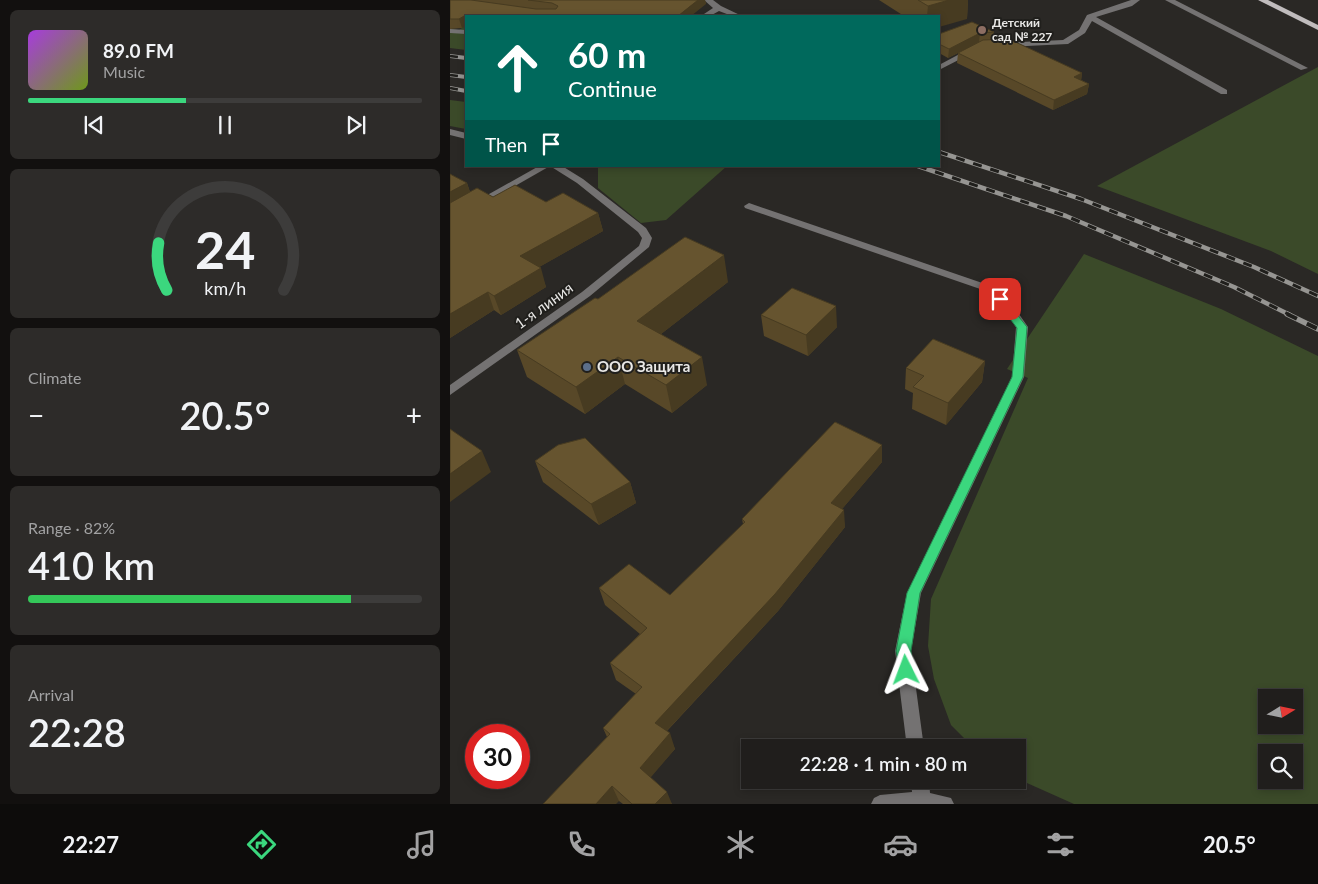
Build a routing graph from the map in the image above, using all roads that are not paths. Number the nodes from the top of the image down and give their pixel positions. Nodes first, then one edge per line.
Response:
1 (708, 0) edge
2 (1136, 0) edge
3 (1168, 0) edge
4 (1262, 0) edge
5 (718, 8) junction
6 (707, 15) edge
7 (736, 15) edge
8 (1090, 16) junction
9 (1318, 28) edge
10 (450, 31) edge
11 (465, 32) edge
12 (980, 46) edge
13 (996, 46) edge
14 (940, 67) edge
15 (1304, 68) dead end
16 (1224, 92) dead end
17 (450, 132) edge
18 (465, 136) edge
19 (544, 167) edge
20 (557, 167) edge
21 (749, 206) dead end
22 (450, 220) edge
23 (450, 391) edge
24 (915, 739) edge
25 (921, 789) edge
26 (922, 800) junction
27 (880, 804) edge
28 (945, 804) edge

1 - 5 street
2 - 8 street
3 - 15 street
4 - 9 main road
5 - 6 street
5 - 7 street
8 - 13 street
8 - 16 street
10 - 11 street
12 - 14 street
17 - 18 street
19 - 22 street
20 - 23 street, 1-я линия
21 - 24 street
25 - 26 street
26 - 27 street
26 - 28 street

